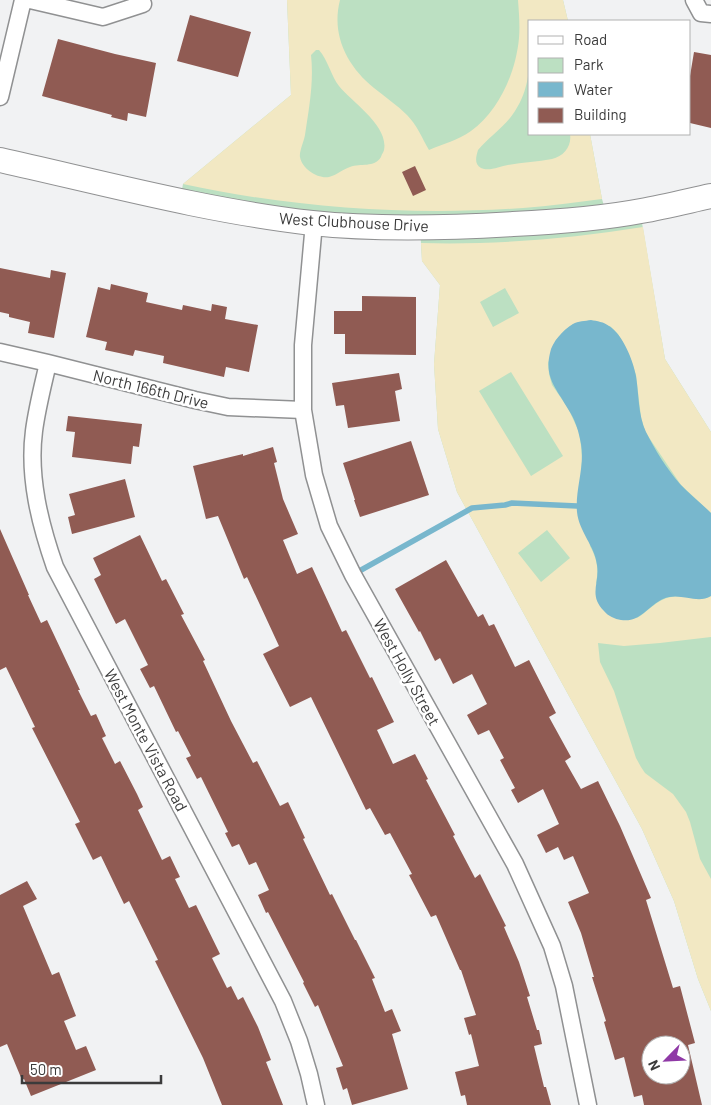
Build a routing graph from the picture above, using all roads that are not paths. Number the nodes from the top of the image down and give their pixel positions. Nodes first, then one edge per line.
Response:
1 (23, 0) edge
2 (30, 0) edge
3 (143, 4) dead end
4 (0, 97) edge
5 (0, 160) edge
6 (711, 196) edge
7 (314, 223) junction
8 (0, 352) edge
9 (48, 362) junction
10 (303, 410) junction
11 (316, 1105) edge
12 (588, 1105) edge

1 - 4 street
2 - 3 street
5 - 7 street, West Clubhouse Drive
6 - 7 street, West Clubhouse Drive
7 - 10 street, West Holly Street
8 - 9 street, North 166th Drive
9 - 10 street, North 166th Drive
9 - 11 street, West Monte Vista Road
10 - 12 street, West Holly Street

